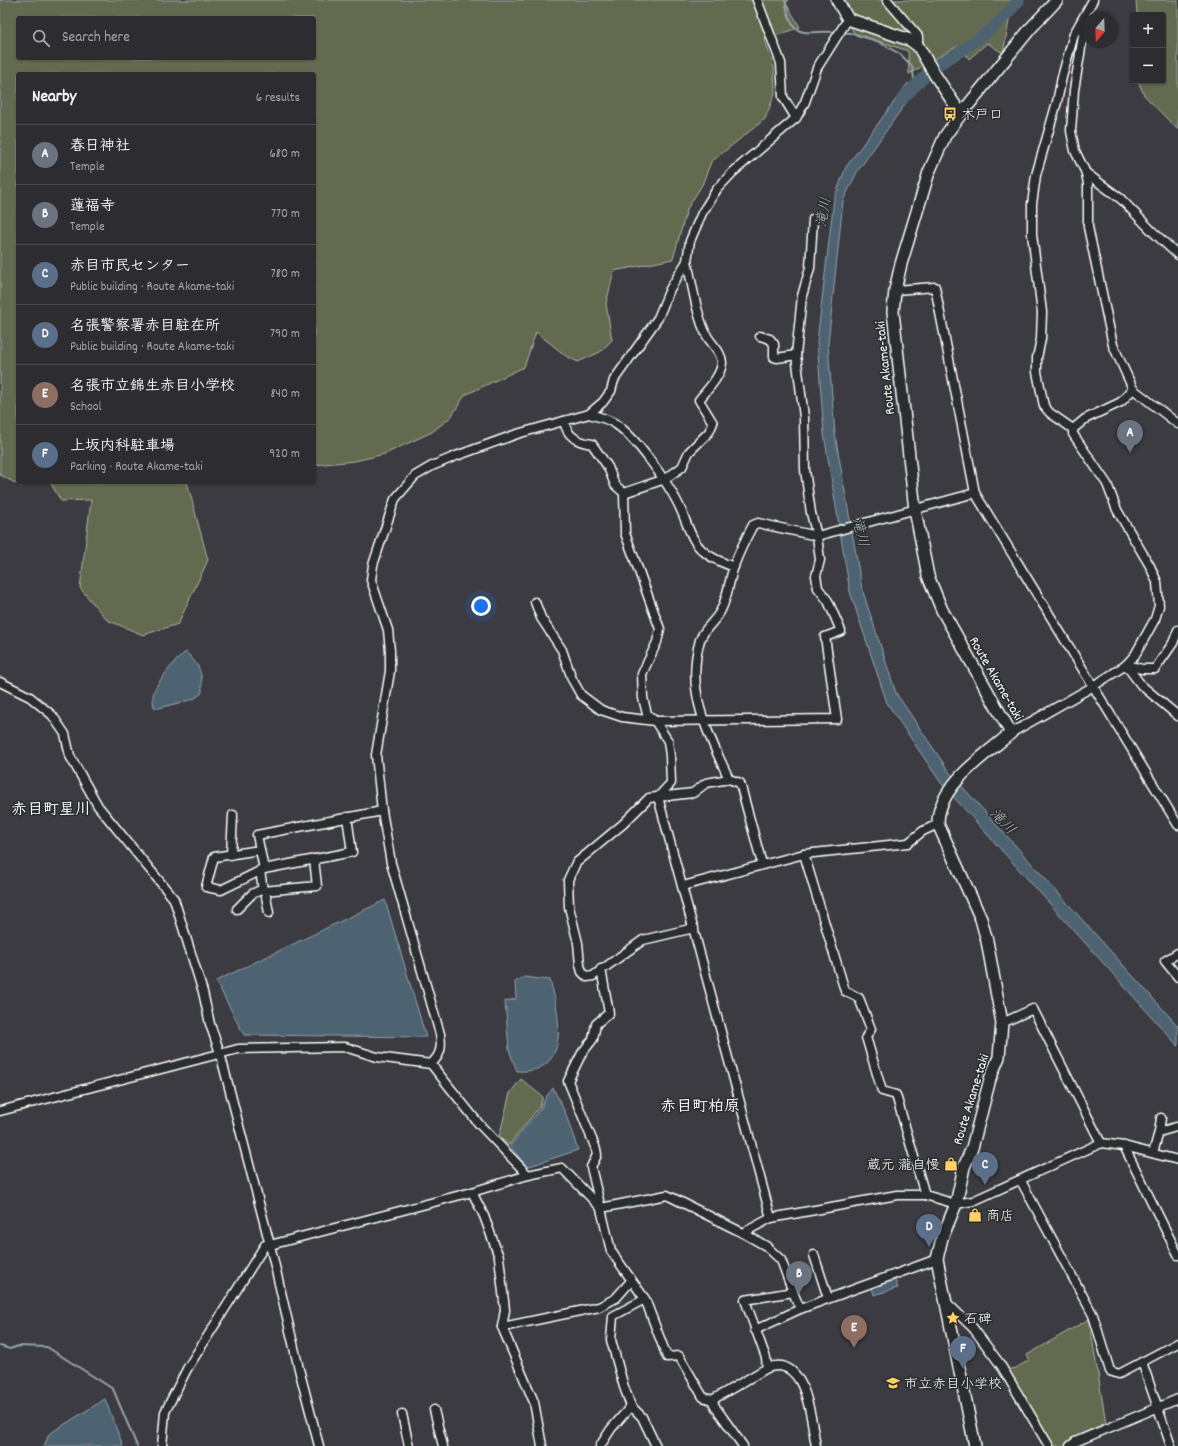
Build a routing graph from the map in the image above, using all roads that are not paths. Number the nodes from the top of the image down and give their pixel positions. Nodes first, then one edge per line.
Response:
1 (758, 0) edge
2 (837, 0) edge
3 (887, 0) edge
4 (1057, 0) edge
5 (1093, 0) edge
6 (1087, 12) edge
7 (847, 21) junction
8 (1082, 22) edge
9 (1082, 42) edge
10 (918, 46) junction
11 (961, 114) junction
12 (796, 118) junction
13 (1086, 173) junction
14 (813, 219) dead end
15 (1178, 254) edge
16 (687, 261) junction
17 (895, 290) junction
18 (760, 336) dead end
19 (796, 356) junction
20 (1133, 389) junction
21 (589, 414) junction
22 (564, 421) junction
23 (1178, 424) edge
24 (1073, 429) junction
25 (665, 479) junction
26 (624, 493) junction
27 (975, 494) junction
28 (915, 510) junction
29 (817, 536) junction
30 (734, 567) junction
31 (535, 602) dead end
32 (1178, 630) edge
33 (1126, 665) junction
34 (0, 682) edge
35 (1092, 687) junction
36 (1178, 716) edge
37 (702, 720) junction
38 (655, 721) junction
39 (1011, 733) junction
40 (729, 779) junction
41 (658, 797) junction
42 (382, 812) junction
43 (233, 815) dead end
44 (347, 817) junction
45 (938, 824) junction
46 (1178, 825) edge
47 (260, 850) junction
48 (804, 854) junction
49 (231, 855) junction
50 (314, 859) junction
51 (762, 864) junction
52 (262, 870) junction
53 (683, 886) junction
54 (264, 890) junction
55 (237, 909) dead end
56 (269, 913) dead end
57 (694, 928) junction
58 (1178, 953) edge
59 (601, 969) junction
60 (1178, 977) edge
61 (1002, 1023) junction
62 (220, 1053) junction
63 (430, 1064) junction
64 (0, 1111) edge
65 (1162, 1118) dead end
66 (1176, 1127) dead end
67 (1159, 1132) junction
68 (1101, 1143) junction
69 (1124, 1146) junction
70 (1153, 1153) junction
71 (1178, 1160) edge
72 (528, 1175) junction
73 (1021, 1180) junction
74 (472, 1192) junction
75 (925, 1194) junction
76 (956, 1204) junction
77 (601, 1208) junction
78 (771, 1218) junction
79 (743, 1232) junction
80 (270, 1245) junction
81 (814, 1255) dead end
82 (1178, 1256) edge
83 (937, 1259) junction
84 (631, 1280) junction
85 (793, 1292) junction
86 (828, 1298) junction
87 (644, 1299) junction
88 (947, 1303) junction
89 (800, 1309) junction
90 (502, 1327) junction
91 (755, 1330) junction
92 (1178, 1343) edge
93 (1142, 1362) junction
94 (767, 1368) junction
95 (1178, 1399) edge
96 (712, 1400) junction
97 (631, 1406) junction
98 (1158, 1407) junction
99 (434, 1410) dead end
100 (402, 1414) dead end
101 (162, 1446) edge
102 (319, 1446) edge
103 (409, 1446) edge
104 (443, 1446) edge
105 (542, 1446) edge
106 (600, 1446) edge
107 (656, 1446) edge
108 (743, 1446) edge
109 (816, 1446) edge
110 (975, 1446) edge
111 (1048, 1446) edge
112 (1070, 1446) edge
113 (1171, 1446) edge

1 - 12 street
2 - 7 main road
3 - 10 street
4 - 11 main road, Route Akame-taki
5 - 6 street
7 - 10 main road
7 - 12 street
8 - 24 street
9 - 13 street
10 - 11 main road
11 - 17 main road, Route Akame-taki
12 - 16 street
13 - 15 street
13 - 20 street
14 - 19 street
16 - 21 street
16 - 25 street
17 - 27 street
17 - 28 main road, Route Akame-taki
18 - 19 street
19 - 29 street
20 - 23 street
20 - 24 street
21 - 22 street
21 - 25 street
22 - 26 street
22 - 42 street
24 - 33 street
25 - 26 street
25 - 30 street
26 - 38 street
27 - 28 street
27 - 35 street
28 - 29 street
28 - 39 main road, Route Akame-taki
29 - 30 street
29 - 37 street
30 - 37 street
31 - 38 street
32 - 33 street
33 - 35 street
33 - 36 street
34 - 62 street
35 - 39 street
35 - 46 street
37 - 38 street
37 - 40 street
38 - 41 street
39 - 45 main road, Route Akame-taki
40 - 41 street
40 - 51 street
41 - 53 street
41 - 59 street
42 - 44 street
42 - 63 street
43 - 49 street
44 - 47 street
44 - 50 street
45 - 48 street
45 - 61 main road, Route Akame-taki
47 - 49 street
47 - 52 street
48 - 51 street
48 - 75 street
49 - 52 street
50 - 52 street
50 - 54 street
51 - 53 street
52 - 54 street
53 - 57 street
54 - 55 street
54 - 56 street
57 - 59 street
57 - 78 street
58 - 60 street
59 - 77 street
61 - 68 street
61 - 76 main road, Route Akame-taki
62 - 63 street
62 - 64 street
62 - 80 street
63 - 72 street
65 - 67 street
66 - 67 street
67 - 70 street
68 - 69 street
68 - 73 street
69 - 70 street
69 - 82 street
70 - 71 street
72 - 74 street
72 - 77 street
73 - 76 street
73 - 93 street
74 - 80 street
74 - 90 street
75 - 76 street
75 - 78 street
76 - 83 main road, Route Akame-taki
77 - 79 street
77 - 84 street
78 - 79 street
79 - 85 street
80 - 101 street
80 - 102 street
81 - 86 street
83 - 86 street
83 - 88 main road, Route Akame-taki
84 - 87 street
84 - 90 street
85 - 89 street
85 - 91 street
86 - 89 street
87 - 96 street
87 - 97 street
88 - 110 main road, Route Akame-taki
88 - 111 street
89 - 91 street
90 - 105 street
91 - 94 street
92 - 93 street
93 - 98 street
94 - 96 street
94 - 109 street
95 - 98 street
96 - 108 street
97 - 106 street
97 - 107 street
98 - 112 street
98 - 113 street
99 - 104 street
100 - 103 street

